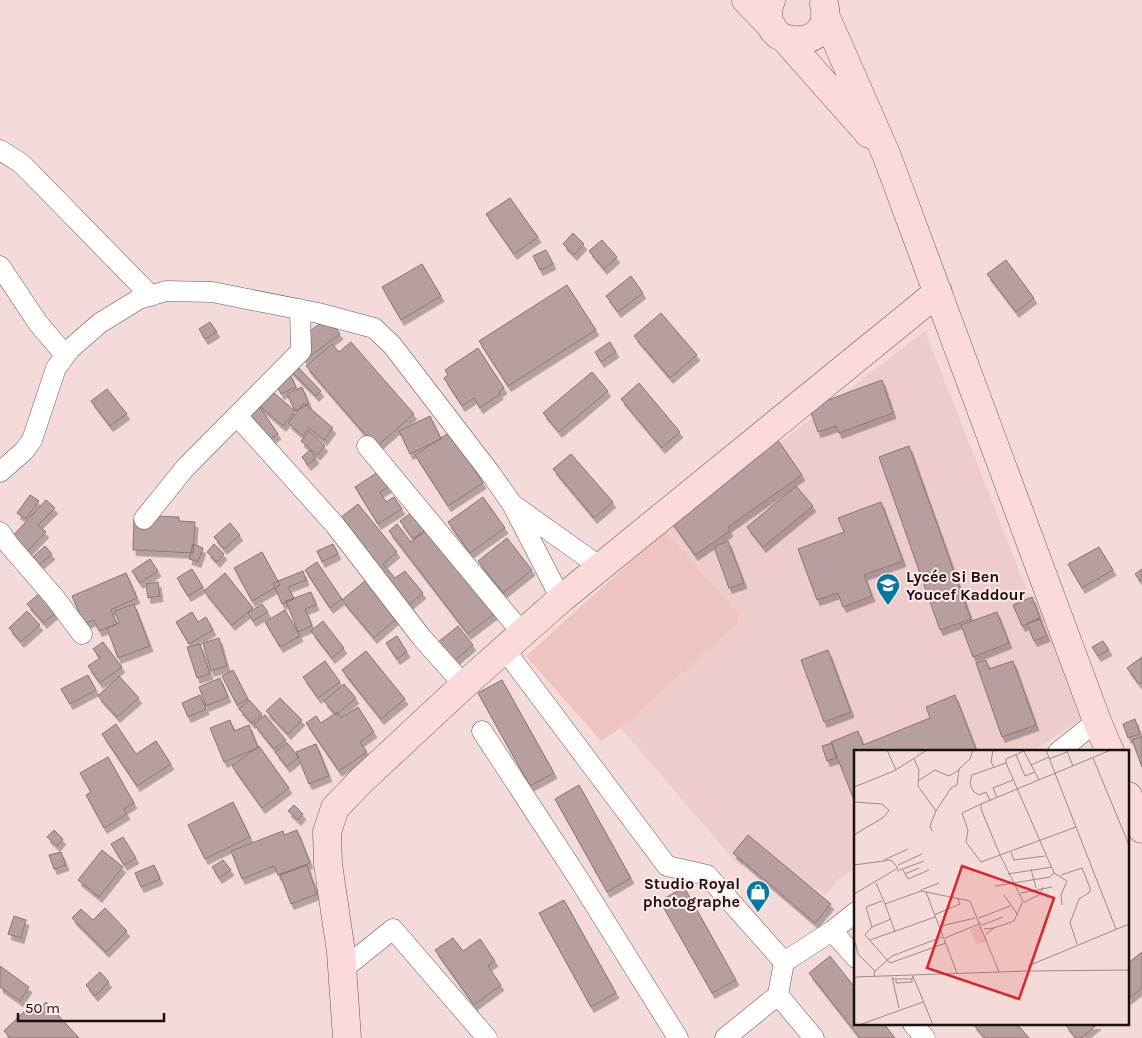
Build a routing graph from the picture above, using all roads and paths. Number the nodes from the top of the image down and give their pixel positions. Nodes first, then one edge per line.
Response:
1 (746, 0) edge
2 (771, 0) edge
3 (824, 7) edge
4 (778, 33) junction
5 (0, 150) edge
6 (886, 154) junction
7 (0, 266) edge
8 (938, 292) junction
9 (152, 296) junction
10 (300, 309) junction
11 (65, 355) junction
12 (238, 417) junction
13 (367, 446) dead end
14 (0, 472) edge
15 (512, 504) junction
16 (144, 519) dead end
17 (0, 532) edge
18 (599, 566) junction
19 (561, 599) junction
20 (82, 634) dead end
21 (514, 642) junction
22 (464, 686) junction
23 (1097, 721) junction
24 (482, 731) dead end
25 (1061, 750) edge
26 (1109, 750) edge
27 (1130, 801) edge
28 (1142, 828) edge
29 (854, 914) edge
30 (832, 931) junction
31 (854, 956) edge
32 (784, 962) junction
33 (342, 970) junction
34 (778, 996) junction
35 (915, 1026) edge
36 (346, 1038) edge
37 (486, 1038) edge
38 (678, 1038) edge
39 (725, 1038) edge
40 (814, 1038) edge
41 (925, 1038) edge

1 - 4 street
2 - 4 street
3 - 4 street
3 - 6 street
4 - 6 street
5 - 9 street
6 - 8 street
7 - 11 street
8 - 18 street
8 - 23 street
9 - 10 street
9 - 11 street
10 - 12 street
10 - 15 street
11 - 14 street
12 - 16 street
12 - 22 street
13 - 21 street
15 - 18 street
15 - 19 street
17 - 20 street
18 - 19 street
19 - 21 street
21 - 22 street
21 - 32 street
22 - 33 street
23 - 25 street
23 - 26 street
24 - 38 street
27 - 28 street
29 - 30 street
30 - 31 street
30 - 32 street
32 - 34 street
33 - 36 street
33 - 37 street
34 - 39 street
34 - 40 street
35 - 41 street

